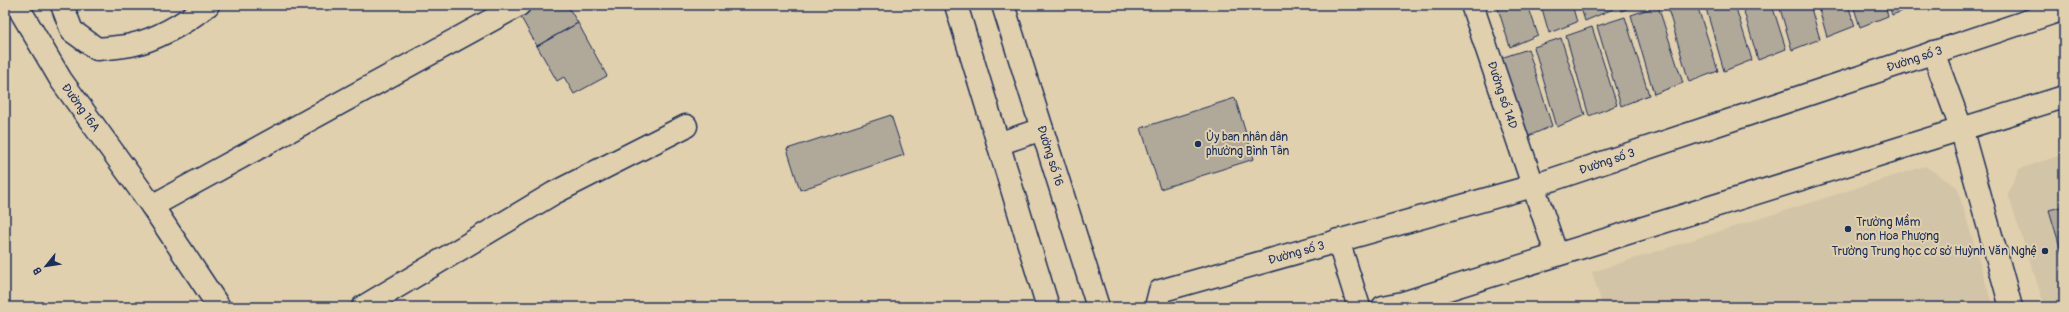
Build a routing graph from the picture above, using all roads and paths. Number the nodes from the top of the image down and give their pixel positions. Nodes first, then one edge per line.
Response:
1 (17, 5) edge
2 (62, 5) edge
3 (208, 5) edge
4 (520, 5) edge
5 (956, 5) edge
6 (1003, 5) edge
7 (1472, 5) edge
8 (2060, 8) edge
9 (1933, 52) junction
10 (2064, 96) edge
11 (686, 126) dead end
12 (1961, 128) junction
13 (1042, 129) junction
14 (998, 144) junction
15 (1533, 186) junction
16 (152, 206) junction
17 (1338, 240) junction
18 (1556, 253) junction
19 (1397, 306) edge
20 (219, 307) edge
21 (363, 307) edge
22 (1048, 307) edge
23 (1098, 307) edge
24 (1156, 307) edge
25 (1359, 307) edge
26 (2011, 307) edge

1 - 16 street, Đường 16A
2 - 3 street
4 - 16 street
5 - 14 street
6 - 13 street, Đường số 16
7 - 15 street, Đường số 14D
8 - 9 street, Đường số 3
9 - 12 street
9 - 15 street, Đường số 3
10 - 12 street
11 - 21 street
12 - 18 street
12 - 26 street
13 - 14 street
13 - 23 street, Đường số 16
14 - 22 street
15 - 17 street, Đường số 3
15 - 18 street, Đường số 14D
16 - 20 street, Đường 16A
17 - 24 street, Đường số 3
17 - 25 street
18 - 19 street

